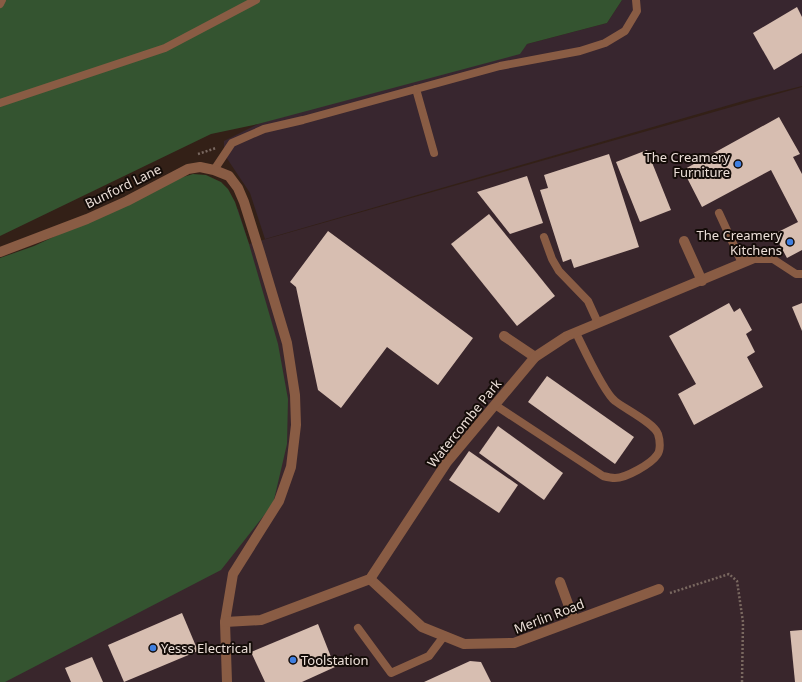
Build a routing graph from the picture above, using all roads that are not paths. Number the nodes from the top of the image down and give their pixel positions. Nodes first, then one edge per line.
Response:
1 (2, 0) edge
2 (256, 0) edge
3 (636, 0) edge
4 (0, 4) edge
5 (416, 89) junction
6 (0, 103) edge
7 (434, 153) dead end
8 (214, 170) junction
9 (719, 213) dead end
10 (544, 237) dead end
11 (684, 241) dead end
12 (0, 252) edge
13 (752, 259) joint
14 (742, 263) junction
15 (802, 274) edge
16 (702, 281) junction
17 (598, 323) junction
18 (576, 333) junction
19 (504, 336) dead end
20 (535, 357) junction
21 (495, 405) junction
22 (370, 579) junction
23 (560, 582) dead end
24 (659, 589) road end
25 (574, 620) junction
26 (225, 622) junction
27 (358, 628) dead end
28 (444, 636) junction
29 (227, 682) edge

1 - 4 lane
2 - 6 lane
3 - 5 lane
5 - 7 lane
5 - 8 lane
8 - 12 street, Bunford Lane
8 - 26 street, Bunford Lane
9 - 14 lane
10 - 17 lane
11 - 16 street
13 - 14 street, Watercombe Park
13 - 15 lane
14 - 16 street, Watercombe Park
16 - 17 street, Watercombe Park
17 - 18 street, Watercombe Park
18 - 20 street, Watercombe Park
18 - 21 lane
19 - 20 street
20 - 21 street, Watercombe Park
21 - 22 street, Watercombe Park
22 - 26 street
22 - 28 street, Merlin Road
23 - 25 street
24 - 25 street, Merlin Road
25 - 28 street, Merlin Road
26 - 29 street, Bunford Lane
27 - 28 lane

